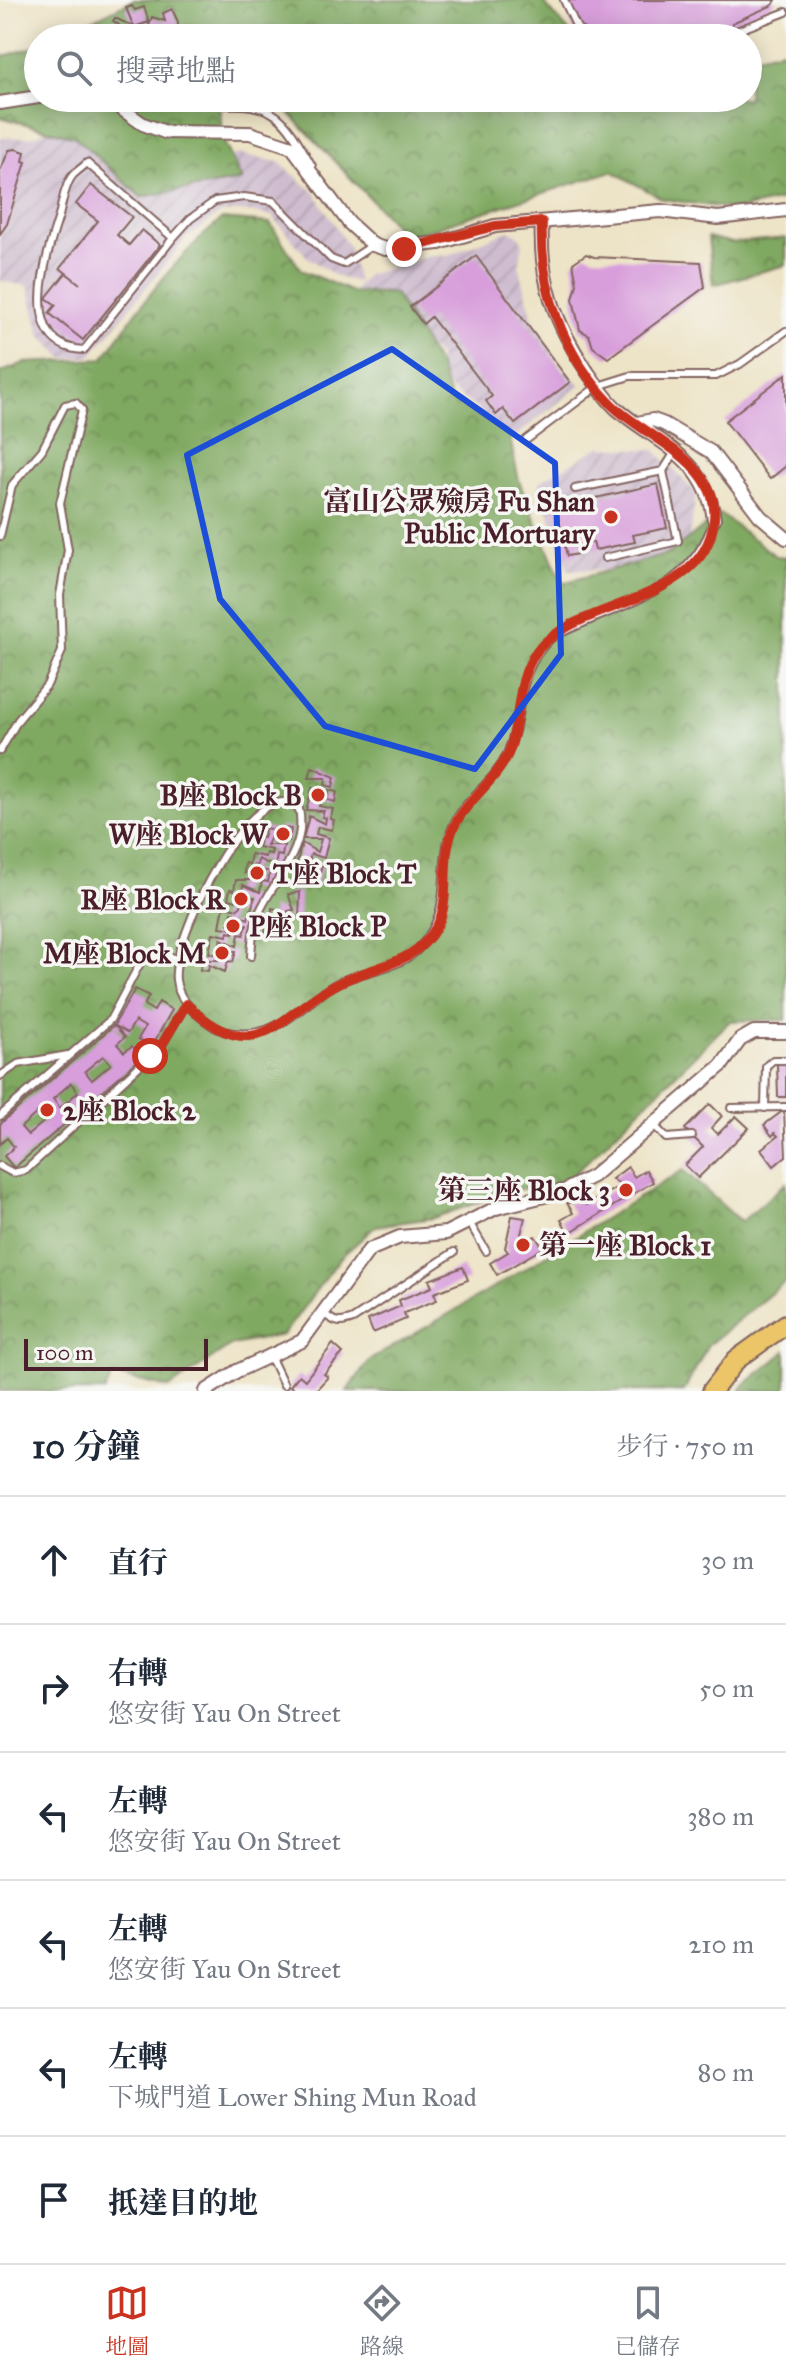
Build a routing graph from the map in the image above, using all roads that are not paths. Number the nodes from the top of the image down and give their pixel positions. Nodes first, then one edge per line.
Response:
1 (564, 0) edge
2 (786, 12) edge
3 (575, 24) edge
4 (755, 24) edge
5 (24, 99) edge
6 (0, 103) edge
7 (126, 112) edge
8 (272, 112) edge
9 (324, 186) junction
10 (786, 210) edge
11 (542, 222) junction
12 (173, 238) junction
13 (373, 245) junction
14 (786, 331) edge
15 (598, 386) junction
16 (637, 423) junction
17 (526, 440) dead end
18 (675, 452) junction
19 (663, 471) junction
20 (575, 489) dead end
21 (714, 519) joint
22 (0, 536) edge
23 (786, 538) edge
24 (605, 558) dead end
25 (0, 751) edge
26 (251, 956) dead end
27 (176, 959) junction
28 (186, 1004) junction
29 (786, 1032) edge
30 (68, 1055) junction
31 (786, 1060) edge
32 (0, 1076) edge
33 (786, 1107) edge
34 (731, 1108) dead end
35 (765, 1108) junction
36 (0, 1116) edge
37 (654, 1125) junction
38 (692, 1136) dead end
39 (0, 1166) edge
40 (469, 1222) junction
41 (486, 1251) dead end
42 (454, 1252) dead end
43 (324, 1313) junction
44 (786, 1324) edge
45 (271, 1358) junction
46 (284, 1385) dead end
47 (206, 1391) edge
48 (712, 1391) edge

1 - 3 lane
2 - 4 lane
5 - 6 street
7 - 9 street
8 - 9 lane
9 - 13 street
10 - 11 street
11 - 13 street
11 - 15 street
12 - 12 lane
12 - 13 lane
14 - 15 lane
15 - 16 street
15 - 17 lane
16 - 18 street
16 - 23 street
18 - 19 lane
18 - 21 street
19 - 20 lane
19 - 24 lane
21 - 28 lane
22 - 25 lane
26 - 27 lane
27 - 28 lane
27 - 30 lane
28 - 39 lane
29 - 37 street
30 - 32 lane
30 - 36 lane
31 - 35 lane
33 - 35 lane
34 - 35 lane
37 - 38 lane
37 - 40 street
40 - 41 lane
40 - 43 street
42 - 43 lane
43 - 45 street
44 - 48 main road
45 - 46 lane
45 - 47 street

